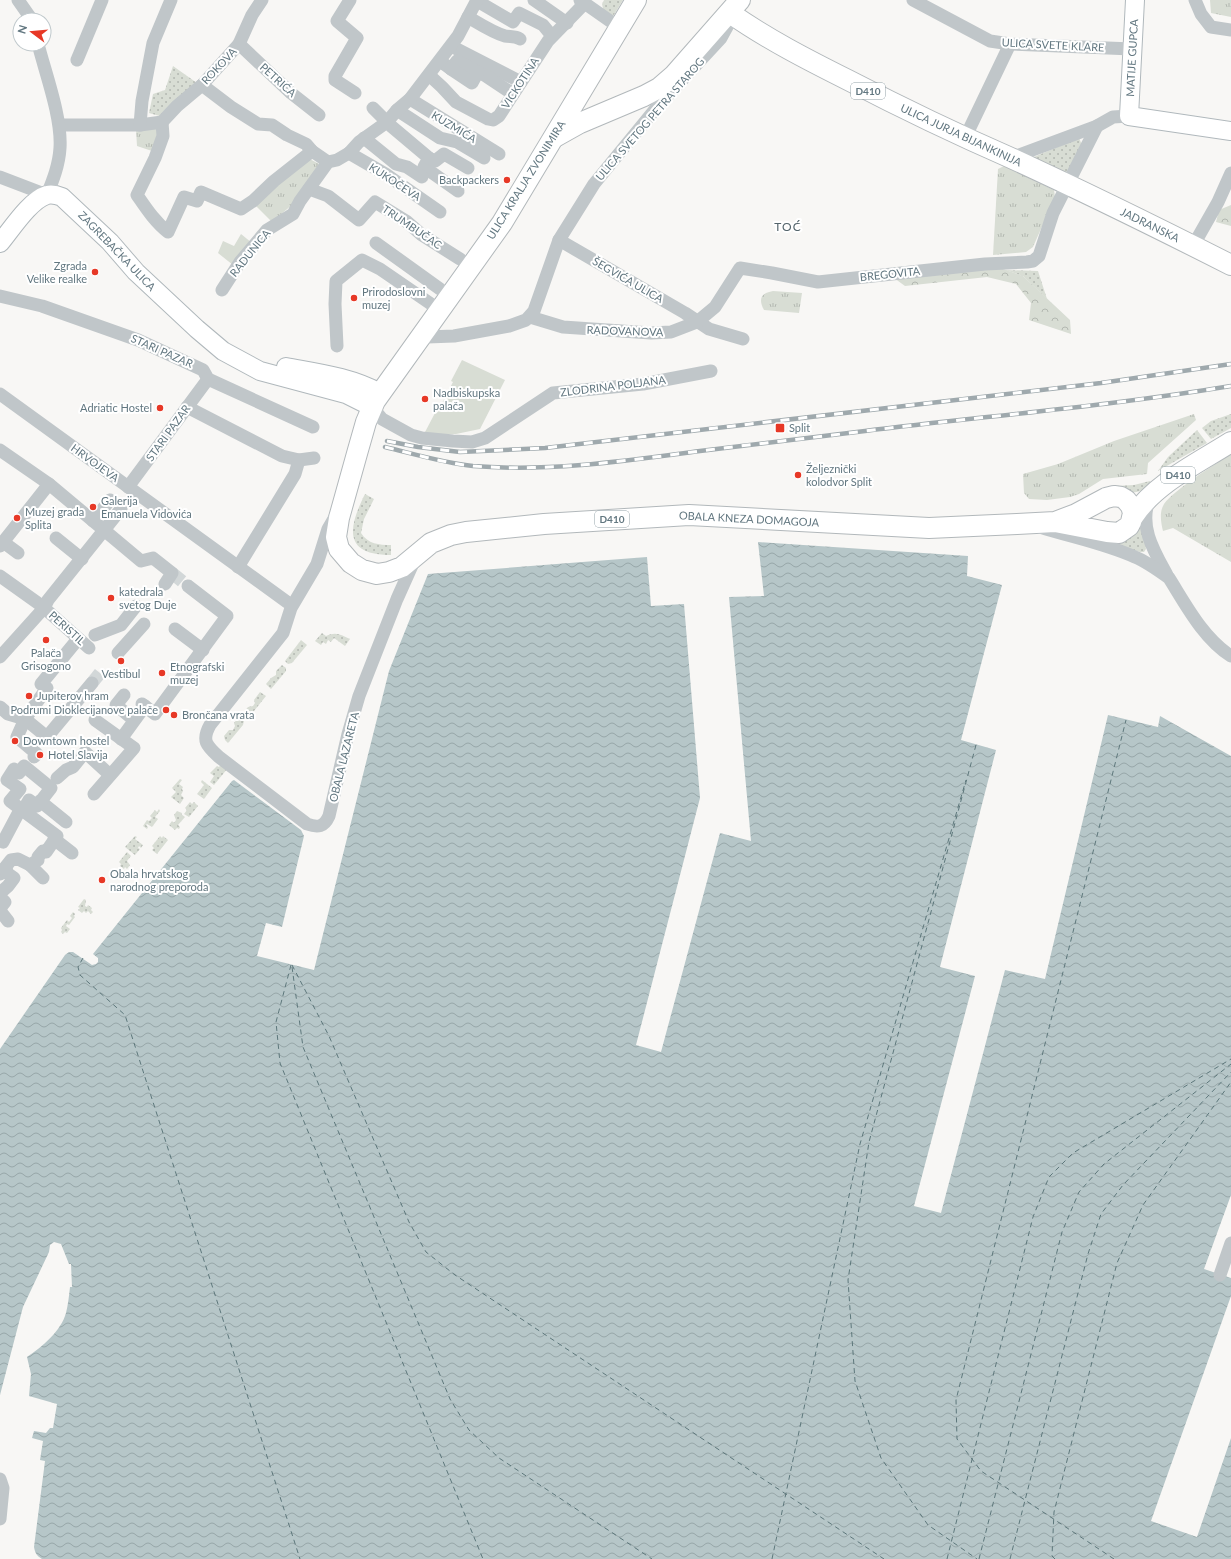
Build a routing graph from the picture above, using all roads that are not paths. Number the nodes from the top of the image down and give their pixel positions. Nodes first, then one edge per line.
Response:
1 (18, 0) edge
2 (102, 0) edge
3 (170, 0) edge
4 (262, 0) edge
5 (350, 0) edge
6 (477, 0) edge
7 (535, 0) edge
8 (636, 0) edge
9 (913, 0) edge
10 (1135, 0) edge
11 (1194, 0) edge
12 (582, 2) edge
13 (735, 7) edge
14 (26, 12) edge
15 (468, 17) junction
16 (567, 23) junction
17 (620, 28) junction
18 (1231, 30) edge
19 (552, 36) junction
20 (520, 39) dead end
21 (239, 44) junction
22 (1010, 44) junction
23 (451, 46) junction
24 (1132, 49) junction
25 (40, 52) edge
26 (77, 60) dead end
27 (440, 61) junction
28 (592, 73) junction
29 (429, 75) junction
30 (521, 82) junction
31 (202, 86) junction
32 (355, 93) dead end
33 (513, 94) junction
34 (410, 99) junction
35 (373, 108) dead end
36 (612, 109) junction
37 (397, 110) junction
38 (319, 115) dead end
39 (1129, 116) junction
40 (162, 122) junction
41 (387, 122) junction
42 (140, 124) junction
43 (60, 125) junction
44 (1097, 126) junction
45 (1231, 131) edge
46 (364, 138) junction
47 (553, 138) junction
48 (965, 138) junction
49 (312, 151) junction
50 (349, 153) junction
51 (499, 154) dead end
52 (428, 158) junction
53 (484, 158) dead end
54 (1011, 158) junction
55 (328, 162) junction
56 (468, 168) dead end
57 (1231, 173) edge
58 (0, 177) edge
59 (422, 177) dead end
60 (1068, 185) junction
61 (310, 188) junction
62 (458, 191) dead end
63 (47, 195) junction
64 (440, 212) dead end
65 (559, 240) junction
66 (0, 243) edge
67 (376, 243) dead end
68 (1193, 246) junction
69 (460, 259) dead end
70 (1231, 265) edge
71 (740, 268) joint
72 (222, 290) dead end
73 (440, 290) dead end
74 (0, 296) edge
75 (431, 304) dead end
76 (530, 317) junction
77 (697, 322) junction
78 (743, 339) dead end
79 (418, 341) junction
80 (337, 346) dead end
81 (711, 371) dead end
82 (208, 378) junction
83 (0, 394) edge
84 (376, 400) junction
85 (187, 407) junction
86 (314, 427) dead end
87 (1231, 442) edge
88 (1, 448) edge
89 (314, 458) dead end
90 (300, 460) junction
91 (49, 484) junction
92 (128, 487) junction
93 (1152, 494) junction
94 (341, 508) junction
95 (1133, 517) junction
96 (93, 521) junction
97 (1055, 522) junction
98 (1030, 524) junction
99 (104, 530) junction
100 (56, 538) dead end
101 (2, 544) edge
102 (425, 547) junction
103 (18, 553) dead end
104 (82, 559) junction
105 (238, 567) junction
106 (0, 576) edge
107 (1169, 578) junction
108 (164, 584) dead end
109 (188, 586) tunnel mouth
110 (287, 602) dead end
111 (45, 605) junction
112 (136, 606) dead end
113 (148, 619) dead end
114 (175, 628) dead end
115 (96, 635) dead end
116 (75, 643) junction
117 (89, 648) dead end
118 (203, 650) junction
119 (118, 653) dead end
120 (1231, 656) edge
121 (0, 657) edge
122 (92, 683) tunnel mouth
123 (124, 695) dead end
124 (4, 710) edge
125 (95, 720) dead end
126 (134, 720) junction
127 (24, 722) junction
128 (121, 739) junction
129 (34, 757) dead end
130 (110, 774) junction
131 (4, 775) edge
132 (57, 778) dead end
133 (94, 794) dead end
134 (40, 801) junction
135 (22, 809) junction
136 (66, 822) dead end
137 (54, 839) junction
138 (0, 841) edge
139 (72, 853) dead end
140 (30, 865) junction
141 (3, 871) edge
142 (43, 878) dead end
143 (0, 893) edge
144 (0, 897) edge
145 (8, 921) dead end
146 (1231, 1243) edge
147 (1220, 1274) dead end
148 (0, 1478) edge
149 (0, 1519) edge

1 - 14 street
2 - 26 street
3 - 42 street
4 - 21 street, ROKOVA
5 - 32 street
6 - 15 street
6 - 19 street
7 - 16 street
8 - 17 main road, ULICA KRALJA ZVONIMIRA / D410
9 - 22 street, ULICA SVETE KLARE
10 - 24 street, MATIJE GUPCA
11 - 18 street
12 - 16 street, VICKOTINA
12 - 17 street
13 - 36 main road, D410
13 - 48 main road, ULICA JURJA BIJANKINIJA / D410
13 - 65 street, ULICA SVETOG PETRA STAROG
15 - 20 street
15 - 23 street
16 - 19 street, VICKOTINA
17 - 28 main road, ULICA KRALJA ZVONIMIRA / D410
19 - 30 street, VICKOTINA
21 - 31 street, ROKOVA
21 - 38 street, PETRIĆA
22 - 24 street, ULICA SVETE KLARE
22 - 48 street
23 - 27 street
23 - 30 street
24 - 39 street, MATIJE GUPCA
25 - 43 street
27 - 29 street
27 - 33 street
28 - 36 main road
28 - 47 main road, ULICA KRALJA ZVONIMIRA / D410
29 - 33 street, VICKOTINA
29 - 34 street
30 - 33 street, VICKOTINA
31 - 40 street, ROKOVA
31 - 49 street
34 - 37 street
34 - 51 street, KUZMIĆA
35 - 41 street
36 - 47 main road, D410
37 - 41 street
37 - 53 street
39 - 44 street
39 - 45 street
40 - 42 street
40 - 49 street
41 - 46 street
41 - 52 street
42 - 43 street
43 - 63 street
44 - 54 street
44 - 60 street
46 - 50 street
46 - 59 street
47 - 79 main road, ULICA KRALJA ZVONIMIRA / D410
48 - 54 main road, ULICA JURJA BIJANKINIJA / D410
49 - 55 street
50 - 55 street
50 - 64 street, KUKOČEVA
52 - 56 street
52 - 62 street
54 - 60 main road, ULICA JURJA BIJANKINIJA / D410
55 - 61 street, RADUNICA
57 - 68 street
58 - 63 street
60 - 68 main road, JADRANSKA / D410
60 - 71 street, BREGOVITA
61 - 69 street, TRUMBUČAC
61 - 72 street, RADUNICA
63 - 66 street
63 - 84 street, ZAGREBAČKA ULICA
65 - 76 street, ULICA SVETOG PETRA STAROG
65 - 77 street, ŠEGVIĆA ULICA
67 - 73 street
68 - 70 main road, JADRANSKA / D410
71 - 77 street, RADOVANOVA
74 - 82 street, STARI PAZAR
75 - 80 street
76 - 77 street, RADOVANOVA
76 - 79 street
77 - 78 street, ŠEGVIĆA ULICA
79 - 84 main road, ULICA KRALJA ZVONIMIRA / D410
81 - 84 street, ZLODRINA POLJANA
82 - 85 street, STARI PAZAR
82 - 86 street, STARI PAZAR
83 - 92 street, HRVOJEVA
84 - 94 main road, D410
85 - 90 street
85 - 92 street, STARI PAZAR
87 - 93 main road, D410
88 - 91 street
89 - 90 street
90 - 105 street
91 - 96 street
91 - 101 street
92 - 96 street
92 - 99 street
92 - 105 street, HRVOJEVA
93 - 95 main road, D410
93 - 107 street
94 - 102 main road, OBALA KNEZA DOMAGOJA / D410
94 - 102 street, OBALA LAZARETA
95 - 97 main road, OBALA KNEZA DOMAGOJA / D410
95 - 97 main road, OBALA KNEZA DOMAGOJA / D410
96 - 99 street
97 - 98 main road, OBALA KNEZA DOMAGOJA / D410
98 - 102 main road, OBALA KNEZA DOMAGOJA / D410
98 - 107 street, OBALA KNEZA DOMAGOJA
99 - 104 street
99 - 108 street
100 - 104 street
101 - 103 street
104 - 111 street
105 - 110 street, HRVOJEVA
106 - 111 street
107 - 120 street, OBALA KNEZA DOMAGOJA
109 - 118 street
111 - 116 street, PERISTIL
111 - 121 street, PERISTIL
112 - 115 street
113 - 119 street
114 - 118 street
116 - 117 street, PERISTIL
116 - 127 street
118 - 126 street
122 - 127 street
123 - 126 street
124 - 127 street
125 - 128 street
126 - 128 street
127 - 129 street
128 - 130 street
130 - 132 street
130 - 133 street
131 - 134 street
131 - 135 street
134 - 135 street
134 - 136 street
135 - 137 street
135 - 138 street
137 - 139 street
137 - 140 street
140 - 141 street
140 - 142 street
141 - 143 street
144 - 145 street
146 - 147 street
148 - 149 street

